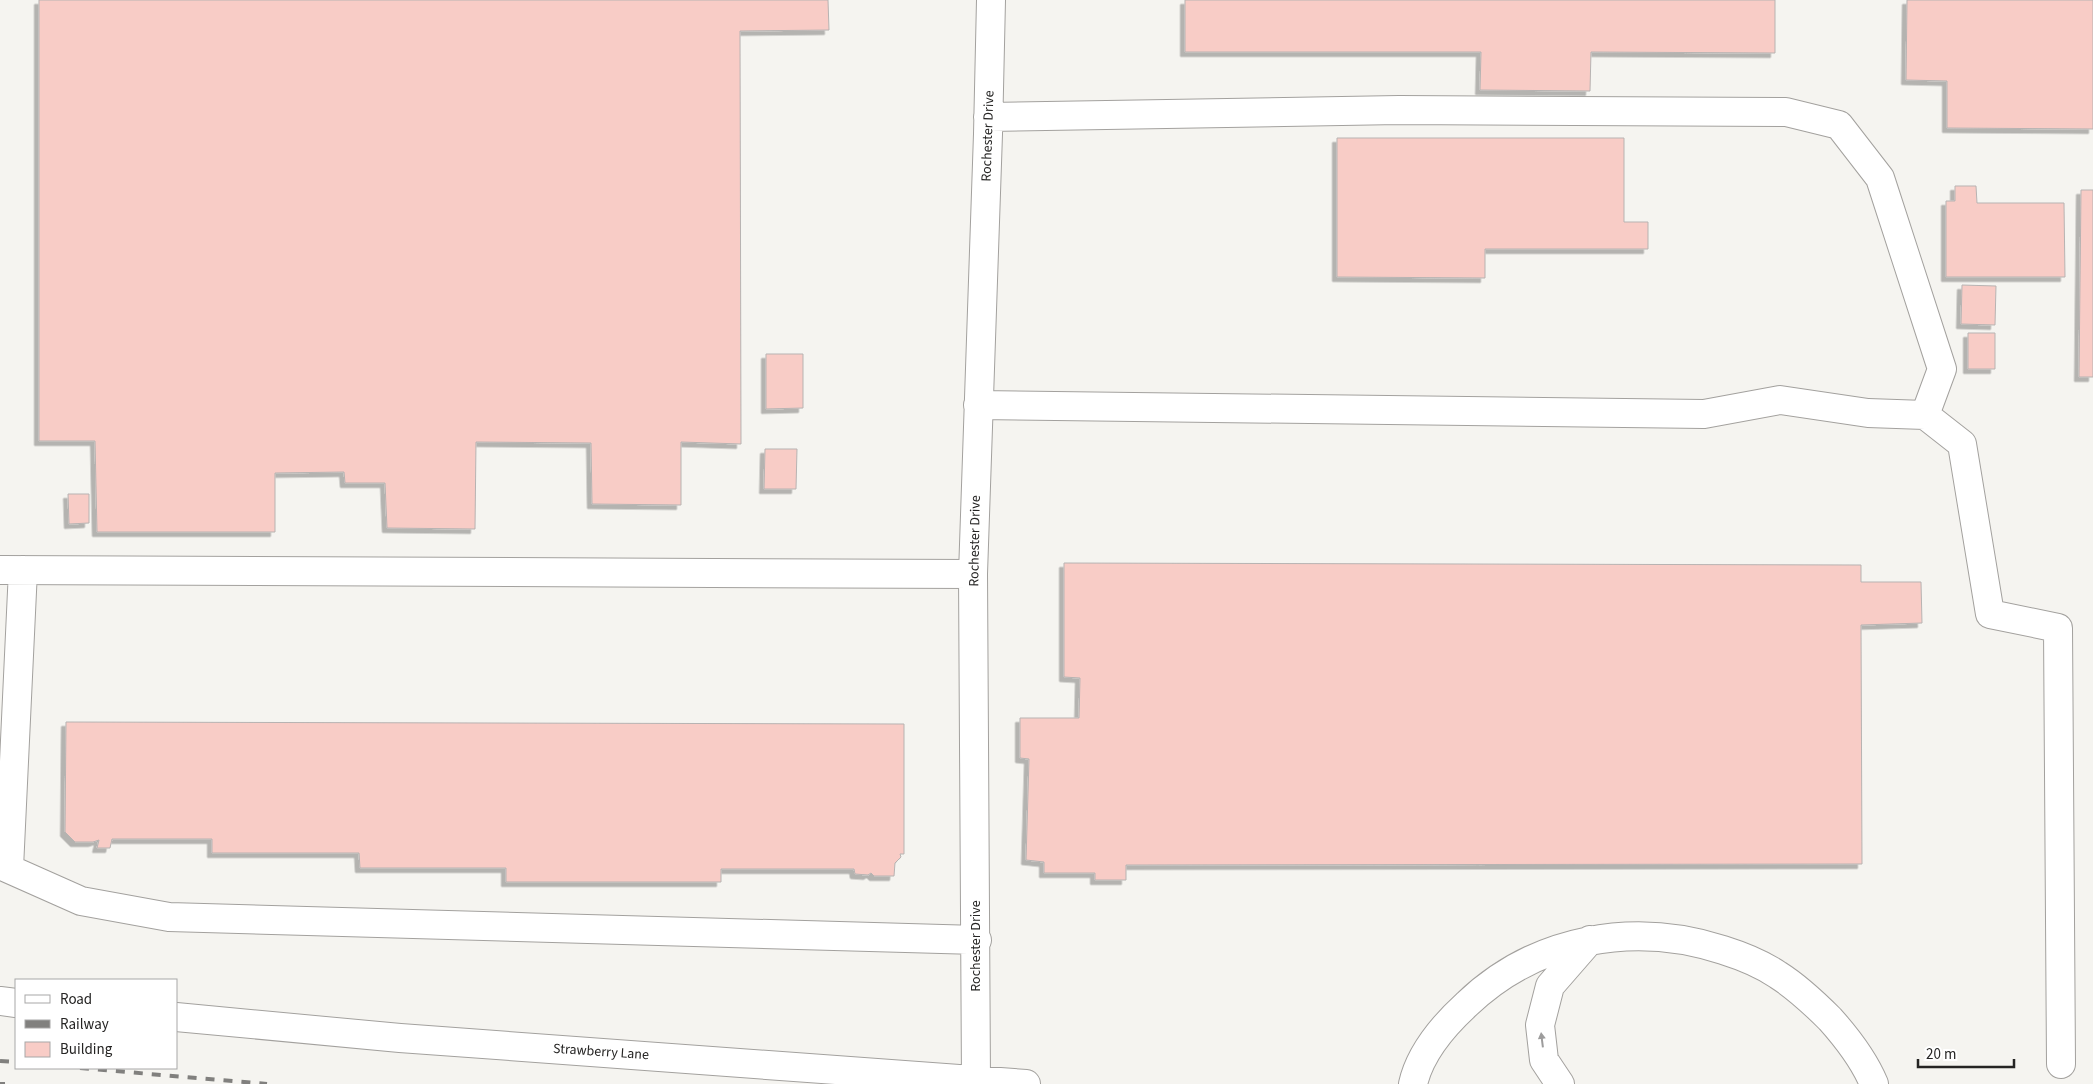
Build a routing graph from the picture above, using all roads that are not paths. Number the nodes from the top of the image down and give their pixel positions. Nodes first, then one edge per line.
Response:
1 (991, 0) edge
2 (988, 117) junction
3 (978, 405) junction
4 (1925, 415) junction
5 (11, 570) edge
6 (973, 574) junction
7 (4, 867) edge
8 (976, 940) junction
9 (1590, 940) junction
10 (0, 1001) edge
11 (15, 1003) edge
12 (178, 1017) edge
13 (2062, 1064) dead end
14 (976, 1081) junction
15 (1026, 1084) edge
16 (1413, 1084) edge
17 (1560, 1084) edge
18 (1874, 1084) edge

1 - 2 street, Rochester Drive
2 - 3 street, Rochester Drive
2 - 4 street
3 - 4 street
3 - 6 street, Rochester Drive
4 - 13 street
5 - 6 street
5 - 7 street
6 - 8 street, Rochester Drive
7 - 8 street
8 - 14 street, Rochester Drive
9 - 16 street
17 -> 9 street
9 - 18 street
10 - 11 street
12 - 14 street, Strawberry Lane
14 - 15 street, Strawberry Lane

